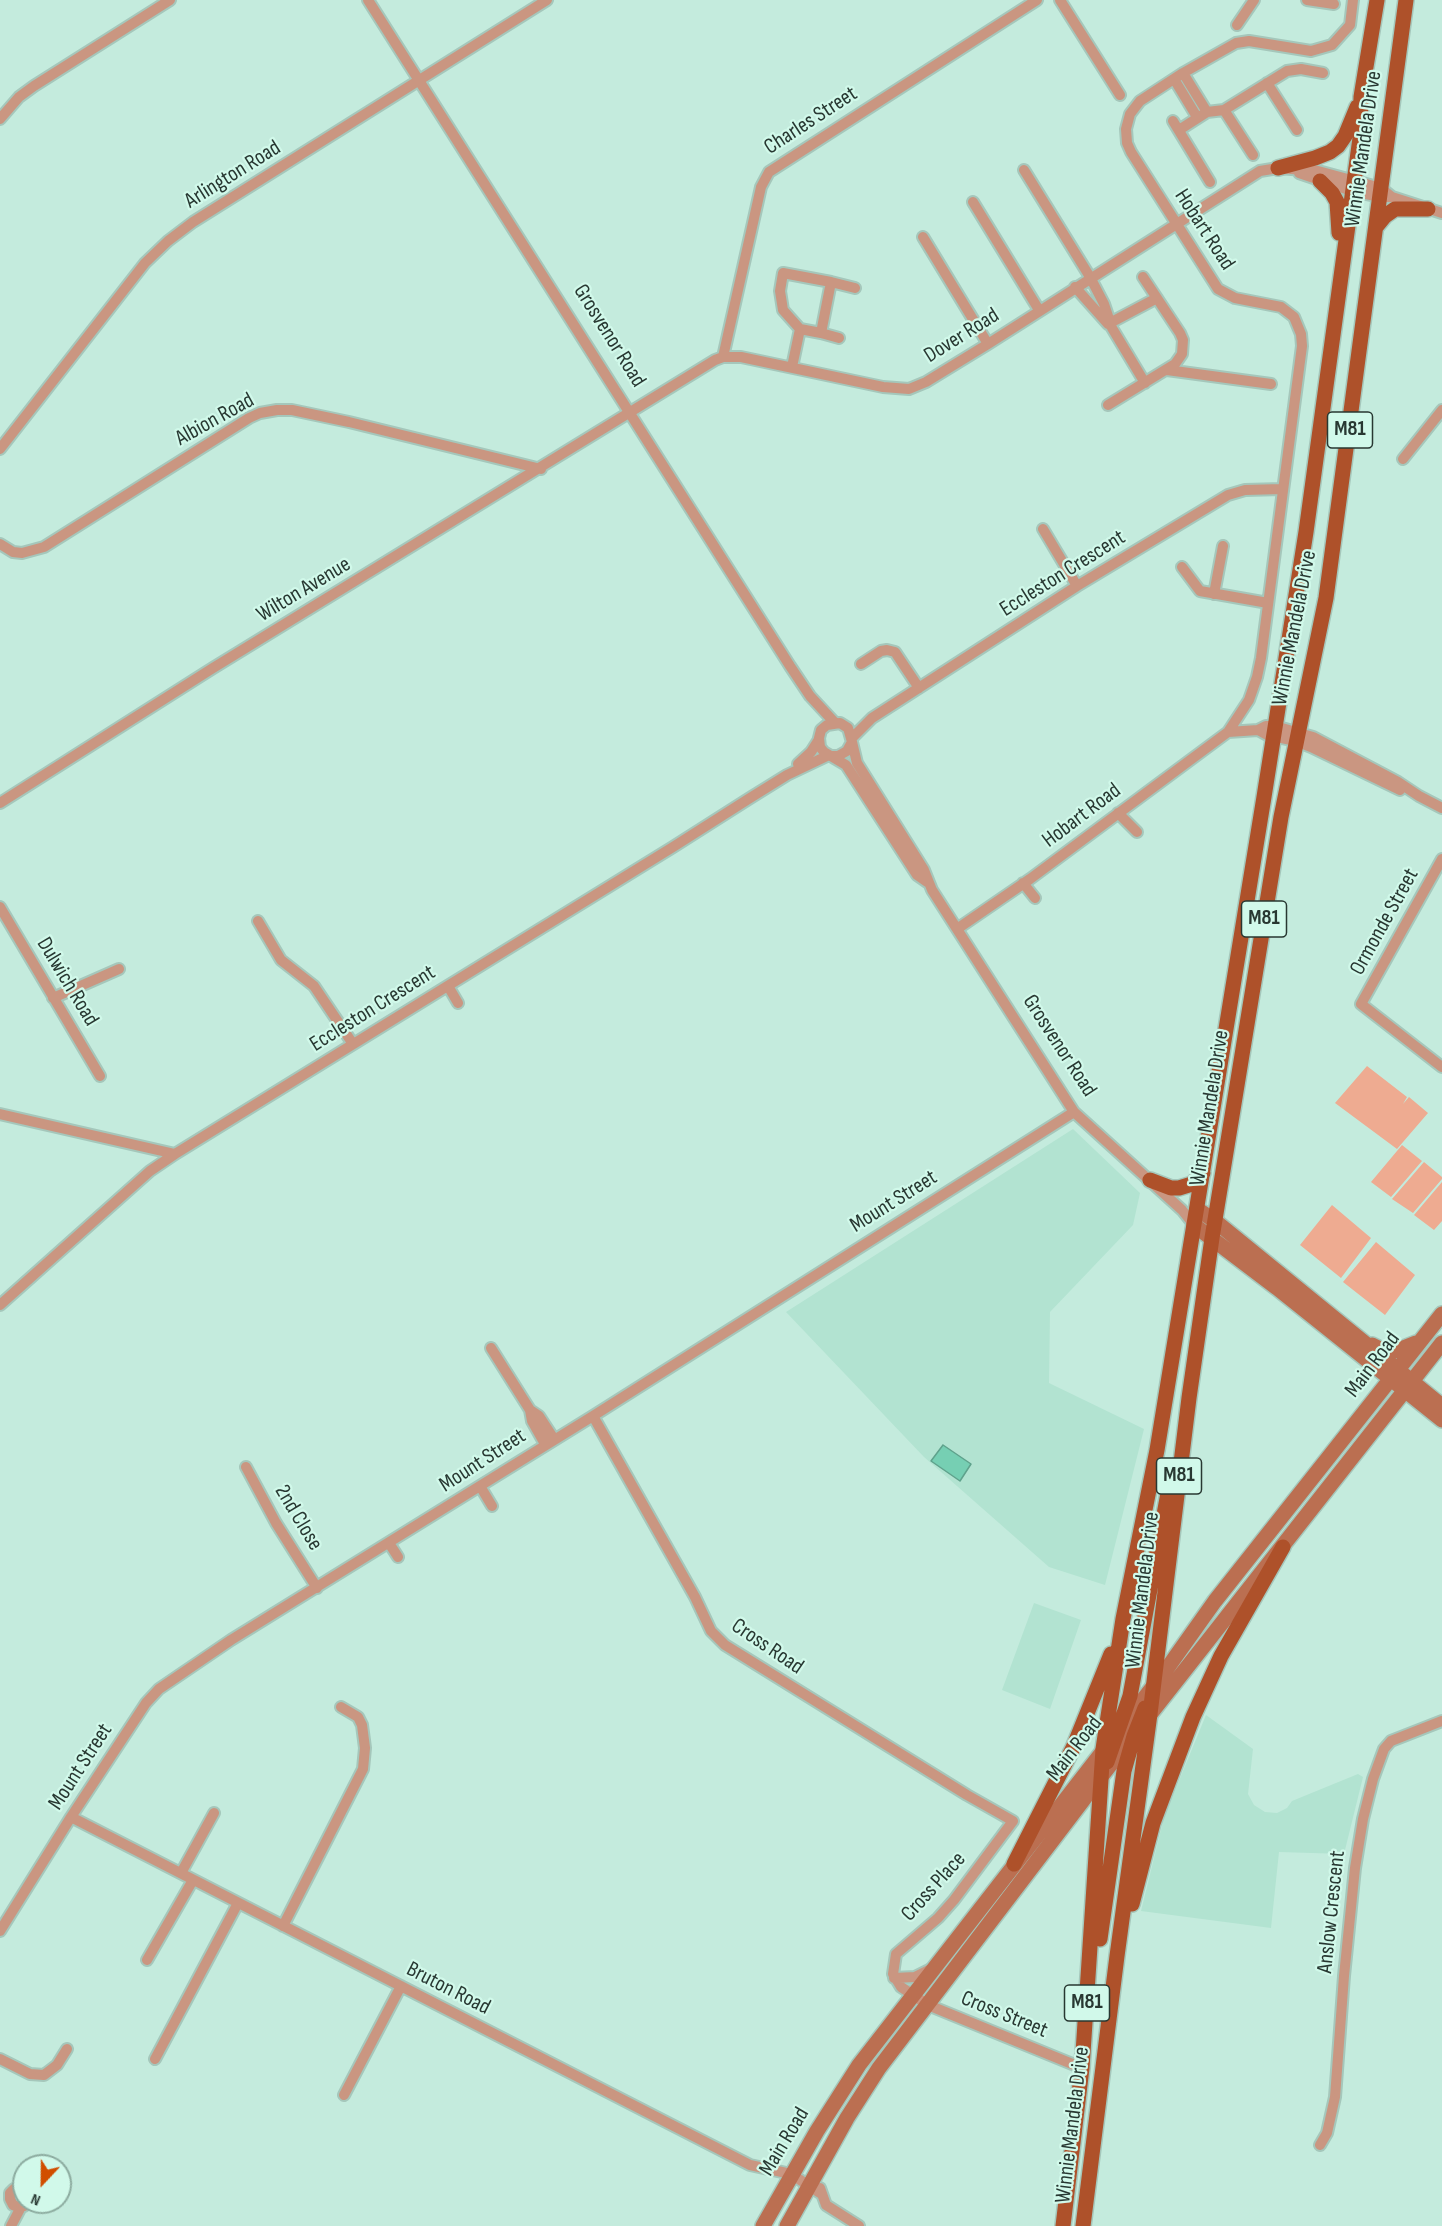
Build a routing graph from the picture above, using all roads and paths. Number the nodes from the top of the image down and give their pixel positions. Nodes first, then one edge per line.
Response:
1 (170, 0) edge
2 (368, 0) edge
3 (547, 0) edge
4 (1037, 0) edge
5 (1059, 0) edge
6 (1254, 0) edge
7 (1307, 0) edge
8 (1353, 0) edge
9 (1377, 0) edge
10 (1407, 0) edge
11 (1334, 4) dead end
12 (1237, 25) dead end
13 (1323, 73) dead end
14 (1178, 76) junction
15 (419, 79) junction
16 (1267, 83) junction
17 (1120, 94) dead end
18 (1361, 97) junction
19 (1224, 110) junction
20 (1202, 114) junction
21 (0, 119) edge
22 (1297, 130) dead end
23 (1253, 155) dead end
24 (1284, 168) junction
25 (1024, 170) dead end
26 (1320, 181) junction
27 (1210, 182) dead end
28 (1353, 186) junction
29 (1384, 194) junction
30 (973, 202) dead end
31 (1435, 211) edge
32 (1177, 223) junction
33 (1375, 229) junction
34 (923, 237) dead end
35 (1341, 266) junction
36 (1143, 277) dead end
37 (1090, 278) junction
38 (831, 282) junction
39 (1075, 287) junction
40 (855, 288) dead end
41 (1156, 298) junction
42 (1039, 310) junction
43 (1110, 325) junction
44 (800, 329) junction
45 (821, 333) junction
46 (839, 338) dead end
47 (988, 344) junction
48 (723, 357) junction
49 (792, 367) junction
50 (1167, 370) junction
51 (1144, 383) junction
52 (1271, 384) dead end
53 (1108, 405) dead end
54 (1442, 410) edge
55 (631, 412) junction
56 (0, 450) edge
57 (1403, 459) dead end
58 (541, 469) junction
59 (1282, 489) junction
60 (1043, 529) dead end
61 (0, 544) edge
62 (1223, 546) dead end
63 (1182, 567) dead end
64 (1077, 586) junction
65 (1214, 594) junction
66 (1268, 603) junction
67 (861, 664) dead end
68 (919, 688) junction
69 (810, 696) junction
70 (872, 718) junction
71 (840, 724) junction
72 (1274, 731) junction
73 (1228, 732) junction
74 (1297, 736) junction
75 (818, 739) junction
76 (852, 740) junction
77 (831, 755) junction
78 (787, 775) junction
79 (0, 803) edge
80 (1442, 808) edge
81 (1118, 813) junction
82 (1137, 832) dead end
83 (1442, 859) edge
84 (927, 882) junction
85 (1023, 883) junction
86 (1035, 898) dead end
87 (0, 907) edge
88 (258, 921) dead end
89 (957, 929) junction
90 (119, 969) dead end
91 (448, 986) junction
92 (53, 998) junction
93 (458, 1003) dead end
94 (353, 1044) junction
95 (1442, 1066) edge
96 (100, 1077) dead end
97 (1074, 1112) junction
98 (0, 1114) edge
99 (175, 1154) junction
100 (1203, 1173) junction
101 (1150, 1180) junction
102 (1189, 1210) junction
103 (1215, 1221) junction
104 (1194, 1225) junction
105 (1212, 1238) junction
106 (0, 1305) edge
107 (1442, 1314) edge
108 (1358, 1338) junction
109 (1419, 1342) junction
110 (1442, 1344) edge
111 (490, 1348) dead end
112 (1394, 1374) junction
113 (1409, 1386) junction
114 (1189, 1398) junction
115 (1442, 1406) edge
116 (592, 1416) junction
117 (1442, 1420) edge
118 (550, 1441) junction
119 (246, 1467) dead end
120 (480, 1486) junction
121 (492, 1506) dead end
122 (389, 1544) junction
123 (1284, 1547) junction
124 (398, 1557) dead end
125 (317, 1588) junction
126 (1124, 1619) junction
127 (1154, 1685) junction
128 (342, 1707) dead end
129 (1150, 1714) junction
130 (1442, 1721) edge
131 (1127, 1732) junction
132 (1103, 1749) junction
133 (1100, 1778) junction
134 (214, 1813) dead end
135 (71, 1817) junction
136 (1012, 1821) joint
137 (1014, 1864) junction
138 (181, 1874) junction
139 (193, 1880) junction
140 (238, 1903) junction
141 (283, 1926) junction
142 (0, 1931) edge
143 (1117, 1956) junction
144 (147, 1960) dead end
145 (933, 1968) junction
146 (894, 1978) junction
147 (401, 1986) junction
148 (912, 1996) junction
149 (1087, 2001) junction
150 (928, 2005) junction
151 (67, 2049) dead end
152 (155, 2059) dead end
153 (0, 2060) edge
154 (1082, 2068) junction
155 (344, 2095) dead end
156 (1320, 2145) dead end
157 (791, 2174) junction
158 (1088, 2180) junction
159 (0, 2186) edge
160 (815, 2189) junction
161 (11, 2191) joint
162 (12, 2203) edge
163 (857, 2225) edge
164 (763, 2226) edge
165 (787, 2226) edge
166 (1063, 2226) edge
167 (1075, 2226) edge
168 (1083, 2226) edge

1 - 21 street
2 - 15 street, Grosvenor Road
3 - 15 street, Arlington Road
4 - 48 street, Charles Street
5 - 17 street
6 - 12 street
7 - 11 street
8 - 14 street, Hobart Road
9 - 18 main road, Winnie Mandela Drive / M81
10 - 29 main road, Winnie Mandela Drive / M81
13 - 16 street
14 - 20 street
14 - 32 street, Hobart Road
15 - 55 street, Grosvenor Road
15 - 56 street, Arlington Road
16 - 19 street
16 - 22 street
18 - 24 main road
18 - 28 main road, Winnie Mandela Drive / M81
19 - 20 street
19 - 23 street
20 - 27 street
24 - 26 street
24 - 28 street, Dover Road
24 - 32 street, Dover Road
25 - 37 street
26 - 28 street
26 - 35 main road
28 - 29 street
28 - 35 main road, Winnie Mandela Drive / M81
29 - 31 street
29 - 33 main road, Winnie Mandela Drive / M81
30 - 42 street
31 - 33 main road
32 - 37 street, Dover Road
32 - 59 street, Hobart Road
33 - 74 main road, Winnie Mandela Drive / M81
34 - 47 street
35 - 72 main road, Winnie Mandela Drive / M81
36 - 41 street
37 - 39 street, Dover Road
37 - 43 street
38 - 40 street
38 - 44 street
38 - 45 street
39 - 42 street, Dover Road
39 - 43 street
41 - 43 street
41 - 50 street
42 - 47 street, Dover Road
43 - 51 street
44 - 45 street
44 - 49 street
45 - 46 street
47 - 49 street, Dover Road
48 - 49 street, Dover Road
48 - 55 street
50 - 51 street
50 - 52 street
51 - 53 street
54 - 57 street
55 - 58 street, Wilton Avenue
55 - 69 street, Grosvenor Road
58 - 61 street, Albion Road
58 - 79 street, Wilton Avenue
59 - 64 street, Eccleston Crescent
59 - 66 street, Hobart Road
60 - 64 street
62 - 65 street
63 - 65 street
64 - 68 street, Eccleston Crescent
65 - 66 street
66 - 73 street, Hobart Road
67 - 68 street
68 - 70 street, Eccleston Crescent
69 - 71 street, Grosvenor Road
69 - 75 street, Grosvenor Road
70 - 71 street, Eccleston Crescent
70 - 76 street, Eccleston Crescent
71 - 75 street
71 - 76 street
72 - 73 street
72 - 74 street
72 - 100 main road, Winnie Mandela Drive / M81
73 - 81 street, Hobart Road
74 - 80 street
74 - 103 main road, Winnie Mandela Drive / M81
75 - 77 street
75 - 78 street, Eccleston Crescent
76 - 77 street
76 - 84 street, Grosvenor Road
77 - 78 street, Eccleston Crescent
77 - 84 street, Grosvenor Road
78 - 91 street, Eccleston Crescent
81 - 82 street
81 - 85 street, Hobart Road
83 - 95 street, Ormonde Street
84 - 89 street, Grosvenor Road
85 - 86 street
85 - 89 street, Hobart Road
87 - 92 street, Dulwich Road
88 - 94 street
89 - 97 street, Grosvenor Road
90 - 92 street
91 - 93 street
91 - 94 street, Eccleston Crescent
92 - 96 street, Dulwich Road
94 - 99 street, Eccleston Crescent
97 - 101 street, Grosvenor Road
97 - 116 street, Mount Street
98 - 99 street
99 - 106 street, Eccleston Crescent
100 - 101 main road
100 - 102 main road, Winnie Mandela Drive / M81
101 - 102 street, Grosvenor Road
102 - 103 main road, Grosvenor Road
102 - 104 main road, Winnie Mandela Drive / M81
103 - 105 main road, Winnie Mandela Drive / M81
103 - 108 main road, Grosvenor Road
104 - 105 main road, Grosvenor Road
104 - 126 main road, Winnie Mandela Drive / M81
105 - 112 main road, Grosvenor Road
105 - 114 main road, Winnie Mandela Drive / M81
107 - 109 main road, Main Road
108 - 109 main road
108 - 112 main road, Grosvenor Road
109 - 112 main road, Main Road
110 - 113 main road, Main Road
111 - 118 street
112 - 113 main road, Grosvenor Road
112 - 127 main road, Main Road
113 - 115 main road, Grosvenor Road
113 - 117 main road, Grosvenor Road
113 - 123 main road, Main Road
114 - 127 main road, Winnie Mandela Drive / M81
114 - 131 main road
116 - 118 street, Mount Street
116 - 136 street, Cross Road
118 - 120 street, Mount Street
119 - 125 street, 2nd Close
120 - 121 street
120 - 122 street, Mount Street
122 - 124 street
122 - 125 street, Mount Street
123 - 129 main road, Main Road
123 - 143 main road
125 - 135 street, Mount Street
126 - 132 main road, Winnie Mandela Drive / M81
126 - 137 main road
127 - 129 main road, Winnie Mandela Drive / M81
127 - 131 main road
128 - 141 street
129 - 131 main road, Main Road
129 - 143 main road, Winnie Mandela Drive / M81
130 - 156 street, Anslow Crescent
131 - 132 main road, Main Road
131 - 133 main road, Main Road
131 - 149 main road
132 - 133 main road, Winnie Mandela Drive / M81
132 - 137 main road, Main Road
133 - 149 main road, Winnie Mandela Drive / M81
133 - 150 main road, Main Road
134 - 138 street
135 - 138 street, Bruton Road
135 - 142 street, Mount Street
136 - 146 street, Cross Place
137 - 145 main road, Main Road
138 - 139 street, Bruton Road
139 - 140 street, Bruton Road
139 - 144 street
140 - 141 street, Bruton Road
140 - 152 street
141 - 147 street, Bruton Road
143 - 158 main road, Winnie Mandela Drive / M81
145 - 146 street
145 - 148 main road, Main Road
146 - 148 street
147 - 155 street
147 - 157 street, Bruton Road
148 - 150 street, Cross Street
148 - 157 main road, Main Road
149 - 154 main road, Winnie Mandela Drive / M81
150 - 154 street, Cross Street
150 - 160 main road, Main Road
151 - 153 street
154 - 166 main road, Winnie Mandela Drive / M81
157 - 160 street, Bruton Road
157 - 164 main road, Main Road
158 - 167 main road
158 - 168 main road, Winnie Mandela Drive / M81
159 - 161 street
160 - 163 street, Bruton Road
160 - 165 main road, Main Road
161 - 162 street

